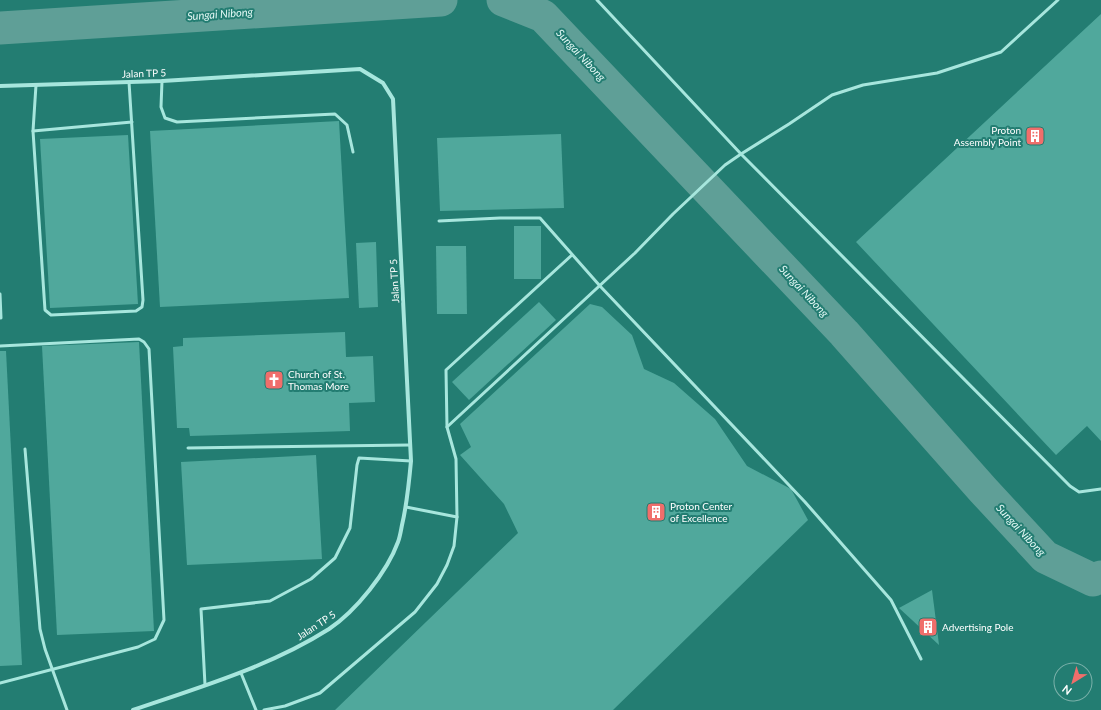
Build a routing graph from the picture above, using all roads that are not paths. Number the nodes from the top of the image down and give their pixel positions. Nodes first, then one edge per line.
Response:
1 (597, 0) edge
2 (1058, 0) edge
3 (162, 81) junction
4 (129, 82) junction
5 (36, 85) junction
6 (0, 86) edge
7 (132, 122) junction
8 (33, 131) junction
9 (353, 152) dead end
10 (741, 154) junction
11 (439, 221) dead end
12 (572, 255) junction
13 (600, 286) junction
14 (0, 294) edge
15 (1, 318) dead end
16 (0, 346) edge
17 (447, 428) junction
18 (410, 445) junction
19 (188, 448) dead end
20 (25, 449) dead end
21 (411, 461) junction
22 (1101, 489) edge
23 (406, 507) junction
24 (457, 517) junction
25 (921, 659) dead end
26 (52, 669) junction
27 (241, 673) junction
28 (0, 683) edge
29 (205, 685) junction
30 (66, 710) edge
31 (133, 710) edge
32 (256, 710) edge
33 (264, 710) edge

1 - 10 lane
2 - 10 lane
3 - 4 street, Jalan TP 5
3 - 9 lane
3 - 18 street, Jalan TP 5
4 - 5 street, Jalan TP 5
4 - 7 lane
5 - 6 street, Jalan TP 5
5 - 8 lane
7 - 8 lane
7 - 8 lane
10 - 13 lane
10 - 22 lane
11 - 12 lane
12 - 13 lane
12 - 17 lane
13 - 17 lane
13 - 25 lane
14 - 15 lane
16 - 26 lane
17 - 24 lane
18 - 19 lane
18 - 21 street, Jalan TP 5
20 - 26 lane
21 - 23 street, Jalan TP 5
21 - 29 lane
23 - 24 lane
23 - 27 street, Jalan TP 5
24 - 33 lane
26 - 28 lane
26 - 30 lane
27 - 29 street, Jalan TP 5
27 - 32 lane
29 - 31 street, Jalan TP 5

